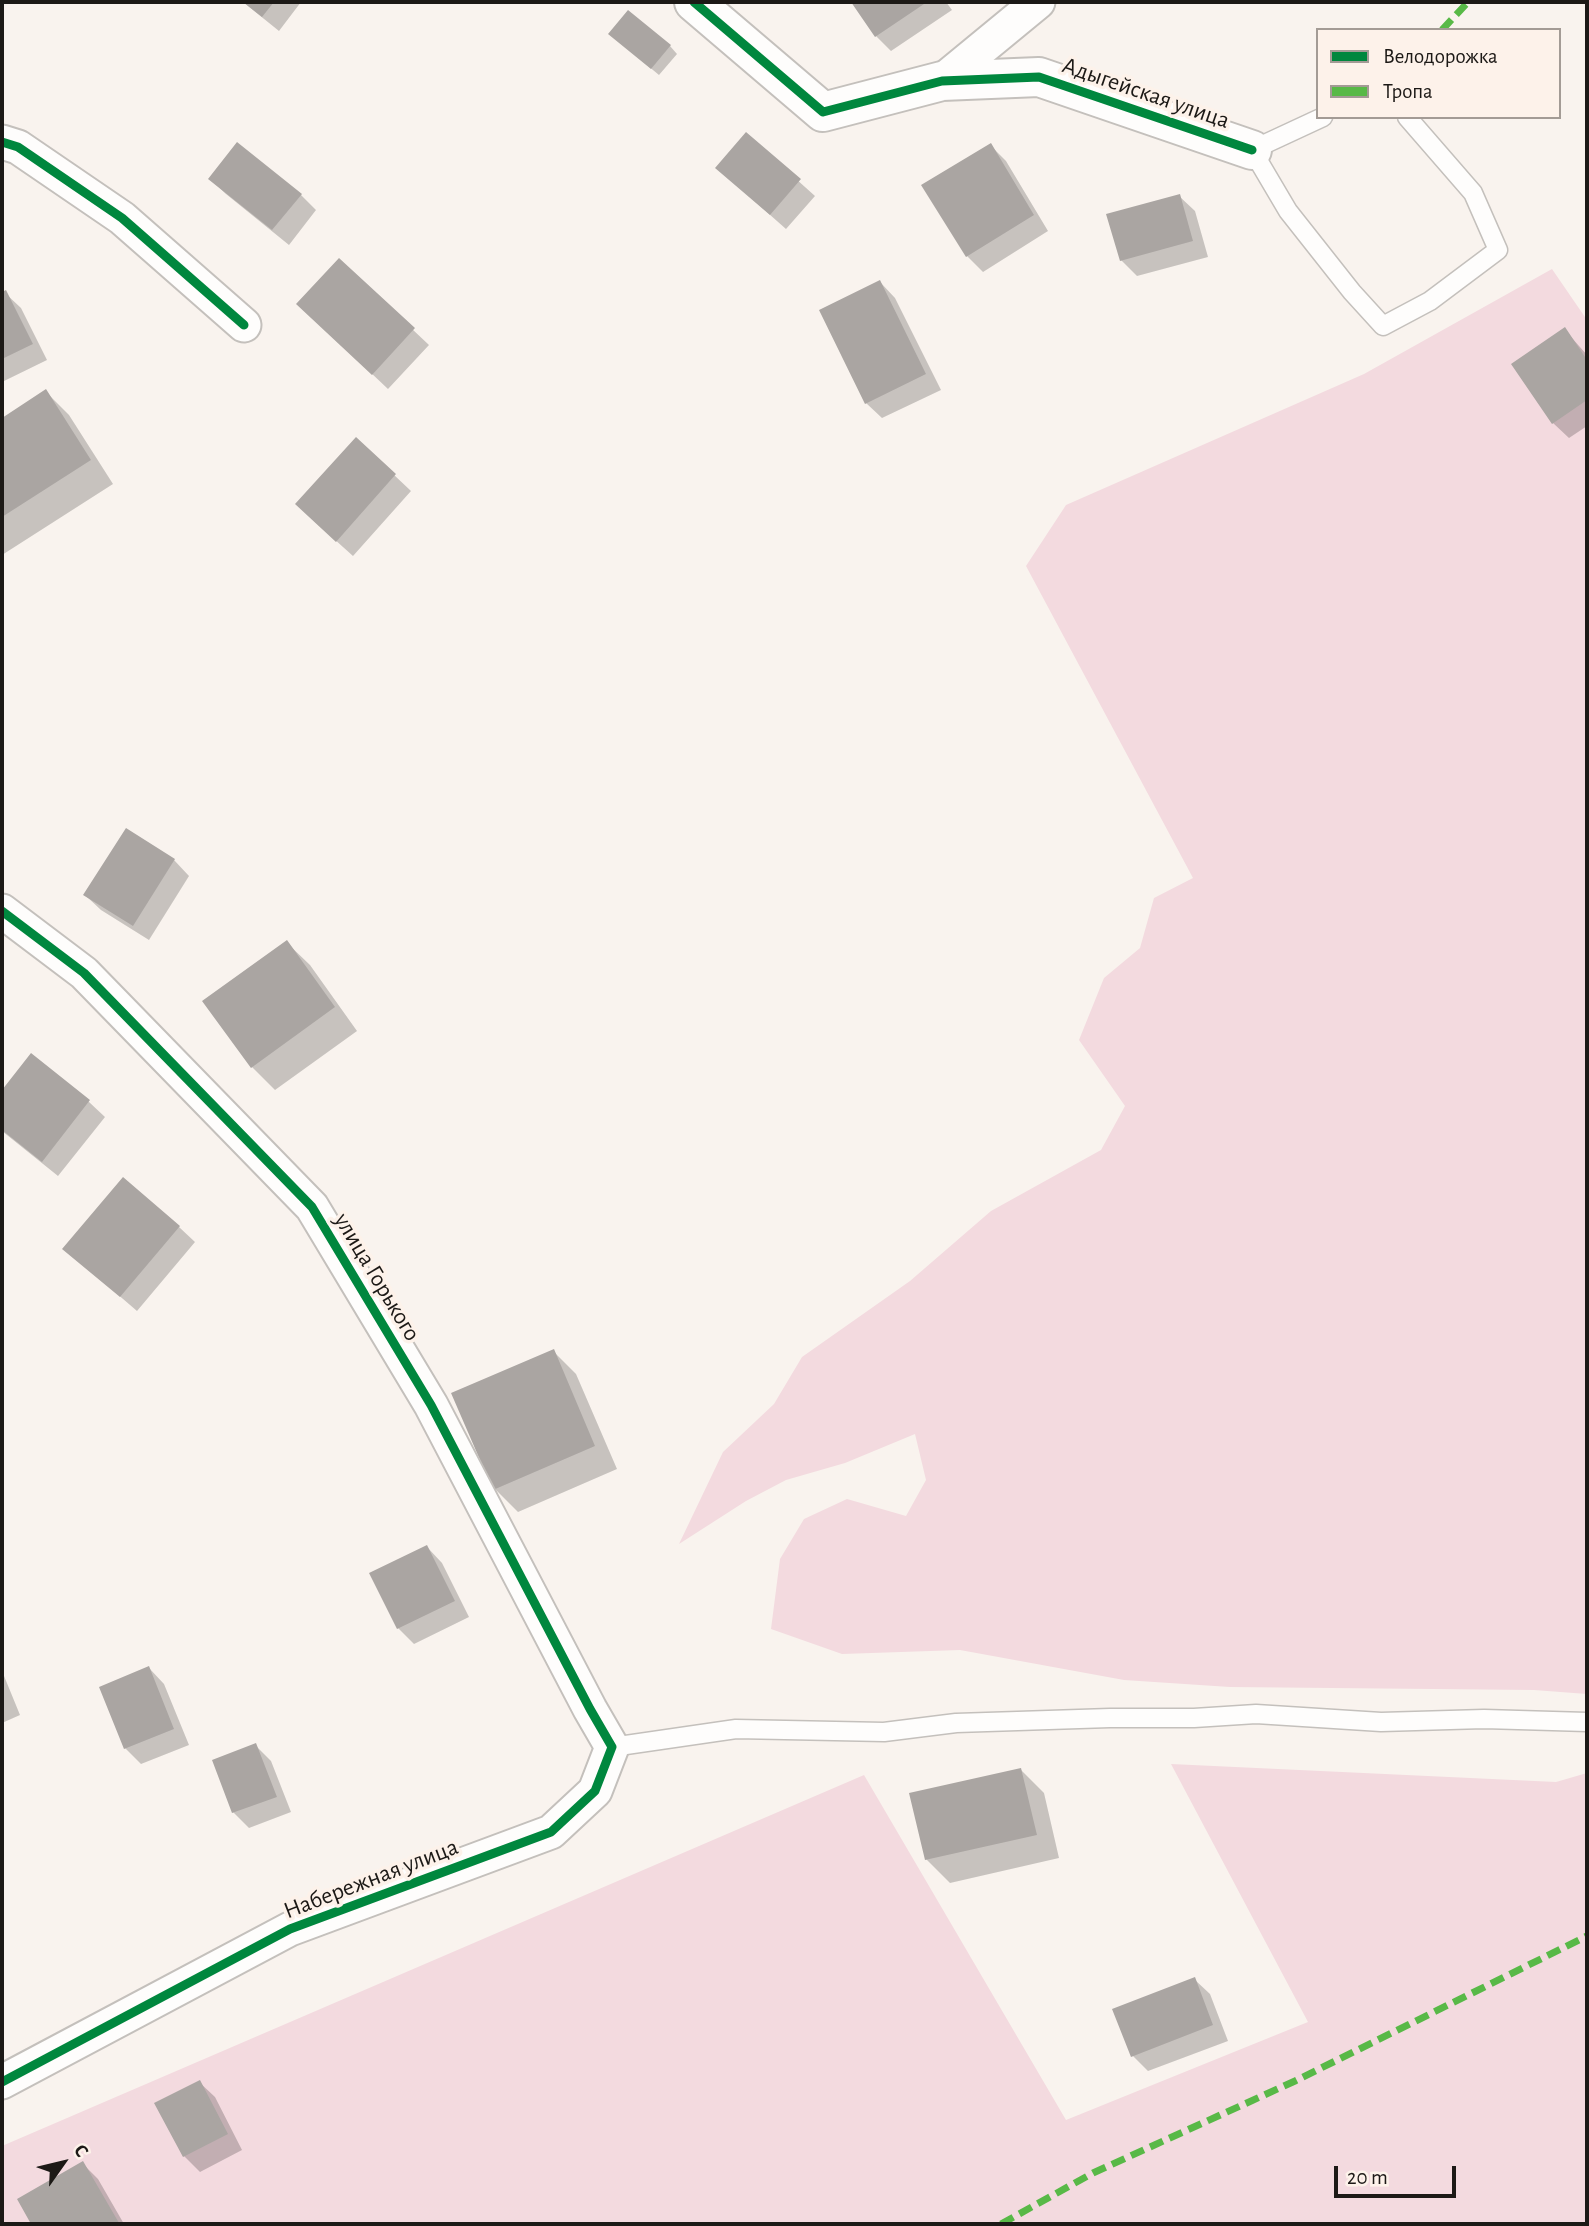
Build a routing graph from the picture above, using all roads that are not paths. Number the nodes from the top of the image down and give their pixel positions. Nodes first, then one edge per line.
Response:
1 (694, 2) edge
2 (1038, 2) edge
3 (942, 81) junction
4 (1319, 119) edge
5 (1409, 119) edge
6 (2, 142) edge
7 (1252, 150) junction
8 (244, 325) dead end
9 (2, 911) edge
10 (1587, 1722) edge
11 (612, 1747) junction
12 (2, 2082) edge

1 - 3 street, Адыгейская улица
2 - 3 street
3 - 7 street, Адыгейская улица
4 - 7 lane, Адыгейская улица
5 - 7 lane, Адыгейская улица
6 - 8 street
9 - 11 street, улица Горького
10 - 11 lane
11 - 12 street, Набережная улица

